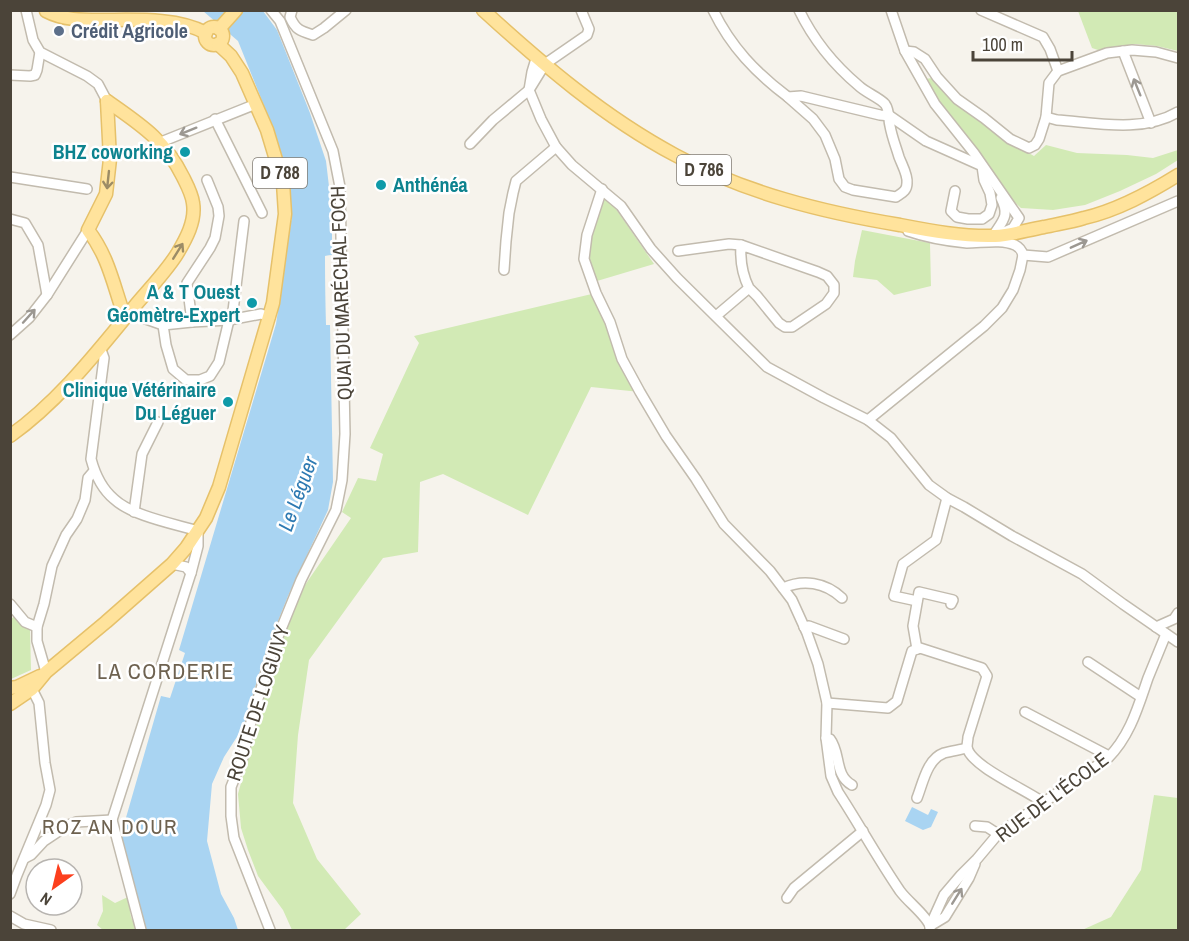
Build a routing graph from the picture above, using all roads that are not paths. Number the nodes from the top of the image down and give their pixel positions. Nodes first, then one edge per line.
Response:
1 (61, 10) edge
2 (236, 10) edge
3 (270, 10) edge
4 (346, 10) edge
5 (483, 10) edge
6 (581, 10) edge
7 (713, 10) edge
8 (799, 10) edge
9 (891, 10) edge
10 (981, 10) edge
11 (38, 14) edge
12 (291, 14) edge
13 (80, 20) junction
14 (220, 28) junction
15 (206, 33) junction
16 (218, 44) junction
17 (905, 51) junction
18 (1123, 51) junction
19 (40, 52) junction
20 (1179, 58) edge
21 (541, 61) junction
22 (1058, 71) junction
23 (10, 75) edge
24 (529, 90) junction
25 (788, 97) junction
26 (107, 101) junction
27 (256, 104) junction
28 (1179, 112) edge
29 (890, 116) junction
30 (1046, 117) junction
31 (215, 119) junction
32 (1151, 123) junction
33 (161, 142) junction
34 (470, 144) dead end
35 (556, 147) junction
36 (982, 166) junction
37 (1179, 175) edge
38 (10, 177) edge
39 (207, 180) dead end
40 (997, 188) junction
41 (87, 189) dead end
42 (602, 189) junction
43 (955, 191) dead end
44 (1179, 201) edge
45 (262, 213) dead end
46 (1019, 218) junction
47 (10, 219) edge
48 (244, 221) dead end
49 (888, 223) junction
50 (1032, 229) junction
51 (88, 230) junction
52 (993, 236) junction
53 (741, 245) junction
54 (678, 251) dead end
55 (1023, 255) junction
56 (504, 270) dead end
57 (749, 288) junction
58 (47, 295) junction
59 (129, 313) junction
60 (716, 316) junction
61 (270, 317) junction
62 (230, 319) junction
63 (192, 321) junction
64 (162, 325) junction
65 (10, 335) edge
66 (100, 347) junction
67 (868, 420) junction
68 (158, 422) dead end
69 (10, 436) edge
70 (94, 471) junction
71 (947, 498) junction
72 (134, 512) junction
73 (198, 531) junction
74 (172, 564) junction
75 (191, 573) junction
76 (301, 580) joint
77 (783, 588) junction
78 (842, 598) dead end
79 (917, 601) junction
80 (10, 604) edge
81 (951, 604) dead end
82 (1179, 613) edge
83 (37, 627) junction
84 (804, 627) junction
85 (1156, 627) junction
86 (1166, 634) junction
87 (844, 639) dead end
88 (1179, 642) edge
89 (915, 650) junction
90 (1088, 662) dead end
91 (46, 672) junction
92 (10, 688) edge
93 (32, 689) junction
94 (1142, 697) junction
95 (827, 703) junction
96 (12, 704) edge
97 (1025, 712) dead end
98 (826, 738) junction
99 (967, 748) junction
100 (1109, 756) junction
101 (852, 785) dead end
102 (917, 798) dead end
103 (1044, 803) junction
104 (112, 820) junction
105 (975, 826) dead end
106 (863, 831) junction
107 (998, 834) junction
108 (25, 857) edge
109 (27, 857) edge
110 (977, 859) junction
111 (24, 860) edge
112 (10, 894) edge
113 (787, 898) dead end
114 (10, 916) edge
115 (932, 929) edge
116 (51, 930) edge
117 (141, 930) edge
118 (270, 930) edge

1 - 13 main road
2 - 14 main road
3 - 76 street, QUAI DU MARÉCHAL FOCH
4 - 12 street
5 - 21 main road, D 786
6 - 21 street
7 - 25 street
8 - 29 street
9 - 17 street
10 - 22 street
11 - 13 main road
11 - 19 street
13 - 15 main road
14 - 15 main road
14 - 16 main road
15 - 16 main road
16 - 27 main road, D 788
17 - 30 street
17 - 36 street
18 - 20 street
18 - 22 street
32 -> 18 street
19 - 23 street
19 - 26 street
21 - 24 street
21 - 49 main road, D 786
22 - 30 street
24 - 34 street
24 - 35 street
25 - 29 street
25 - 29 street
26 - 33 main road
26 -> 51 main road
27 - 31 street
27 - 61 main road, D 788
28 - 32 street
29 - 36 street
30 - 32 street
31 -> 33 street
31 - 45 street
59 -> 33 main road
35 - 42 street
35 - 56 street
36 - 40 street
36 - 43 street
37 - 50 main road, D 786
38 - 41 street
39 - 63 street
40 - 46 street
40 - 52 street
42 - 60 street
42 - 77 street
55 -> 44 street
46 - 50 street
46 - 52 street
47 - 58 street
48 - 62 street
49 - 52 main road, D 786
49 - 55 street
50 - 52 main road, D 786
51 - 58 street
51 - 59 main road
53 - 54 street
53 - 57 street
53 - 57 street
55 - 67 street
57 - 60 street
65 -> 58 street
59 - 64 street
59 - 66 main road
60 - 67 street
61 - 62 street
61 - 73 main road, D 788
62 - 63 street
62 - 64 street
63 - 64 street
66 - 69 main road
66 - 70 street
67 - 71 street
68 - 72 street
70 - 72 street
70 - 83 street
71 - 79 street
71 - 85 street
72 - 73 street
73 - 74 main road, D 788
73 - 75 street
74 - 75 street
74 - 91 main road, D 788
75 - 104 street
76 - 118 street, ROUTE DE LOGUIVY
77 - 78 street
77 - 84 street
79 - 81 street
79 - 89 street
80 - 83 street
82 - 85 street
83 - 91 street
84 - 87 street
84 - 95 street
85 - 86 street
86 - 88 street
86 - 94 street, RUE DE L'ÉCOLE
89 - 95 street
89 - 99 street
90 - 94 street
91 - 92 main road
91 - 93 main road, D 788
93 - 96 main road, D 788
93 - 108 street
94 - 100 street, RUE DE L'ÉCOLE
95 - 98 street
97 - 100 street
98 - 101 street
98 - 106 street
99 - 102 street
99 - 103 street
100 - 103 street, RUE DE L'ÉCOLE
103 - 107 street, RUE DE L'ÉCOLE
104 - 109 street
104 - 117 street
105 - 107 street
106 - 113 street
106 - 115 street
107 - 110 street, RUE DE L'ÉCOLE
115 -> 110 street, RUE DE L'ÉCOLE
110 - 115 street, RUE DE L'ÉCOLE
111 - 112 street
114 - 116 street

